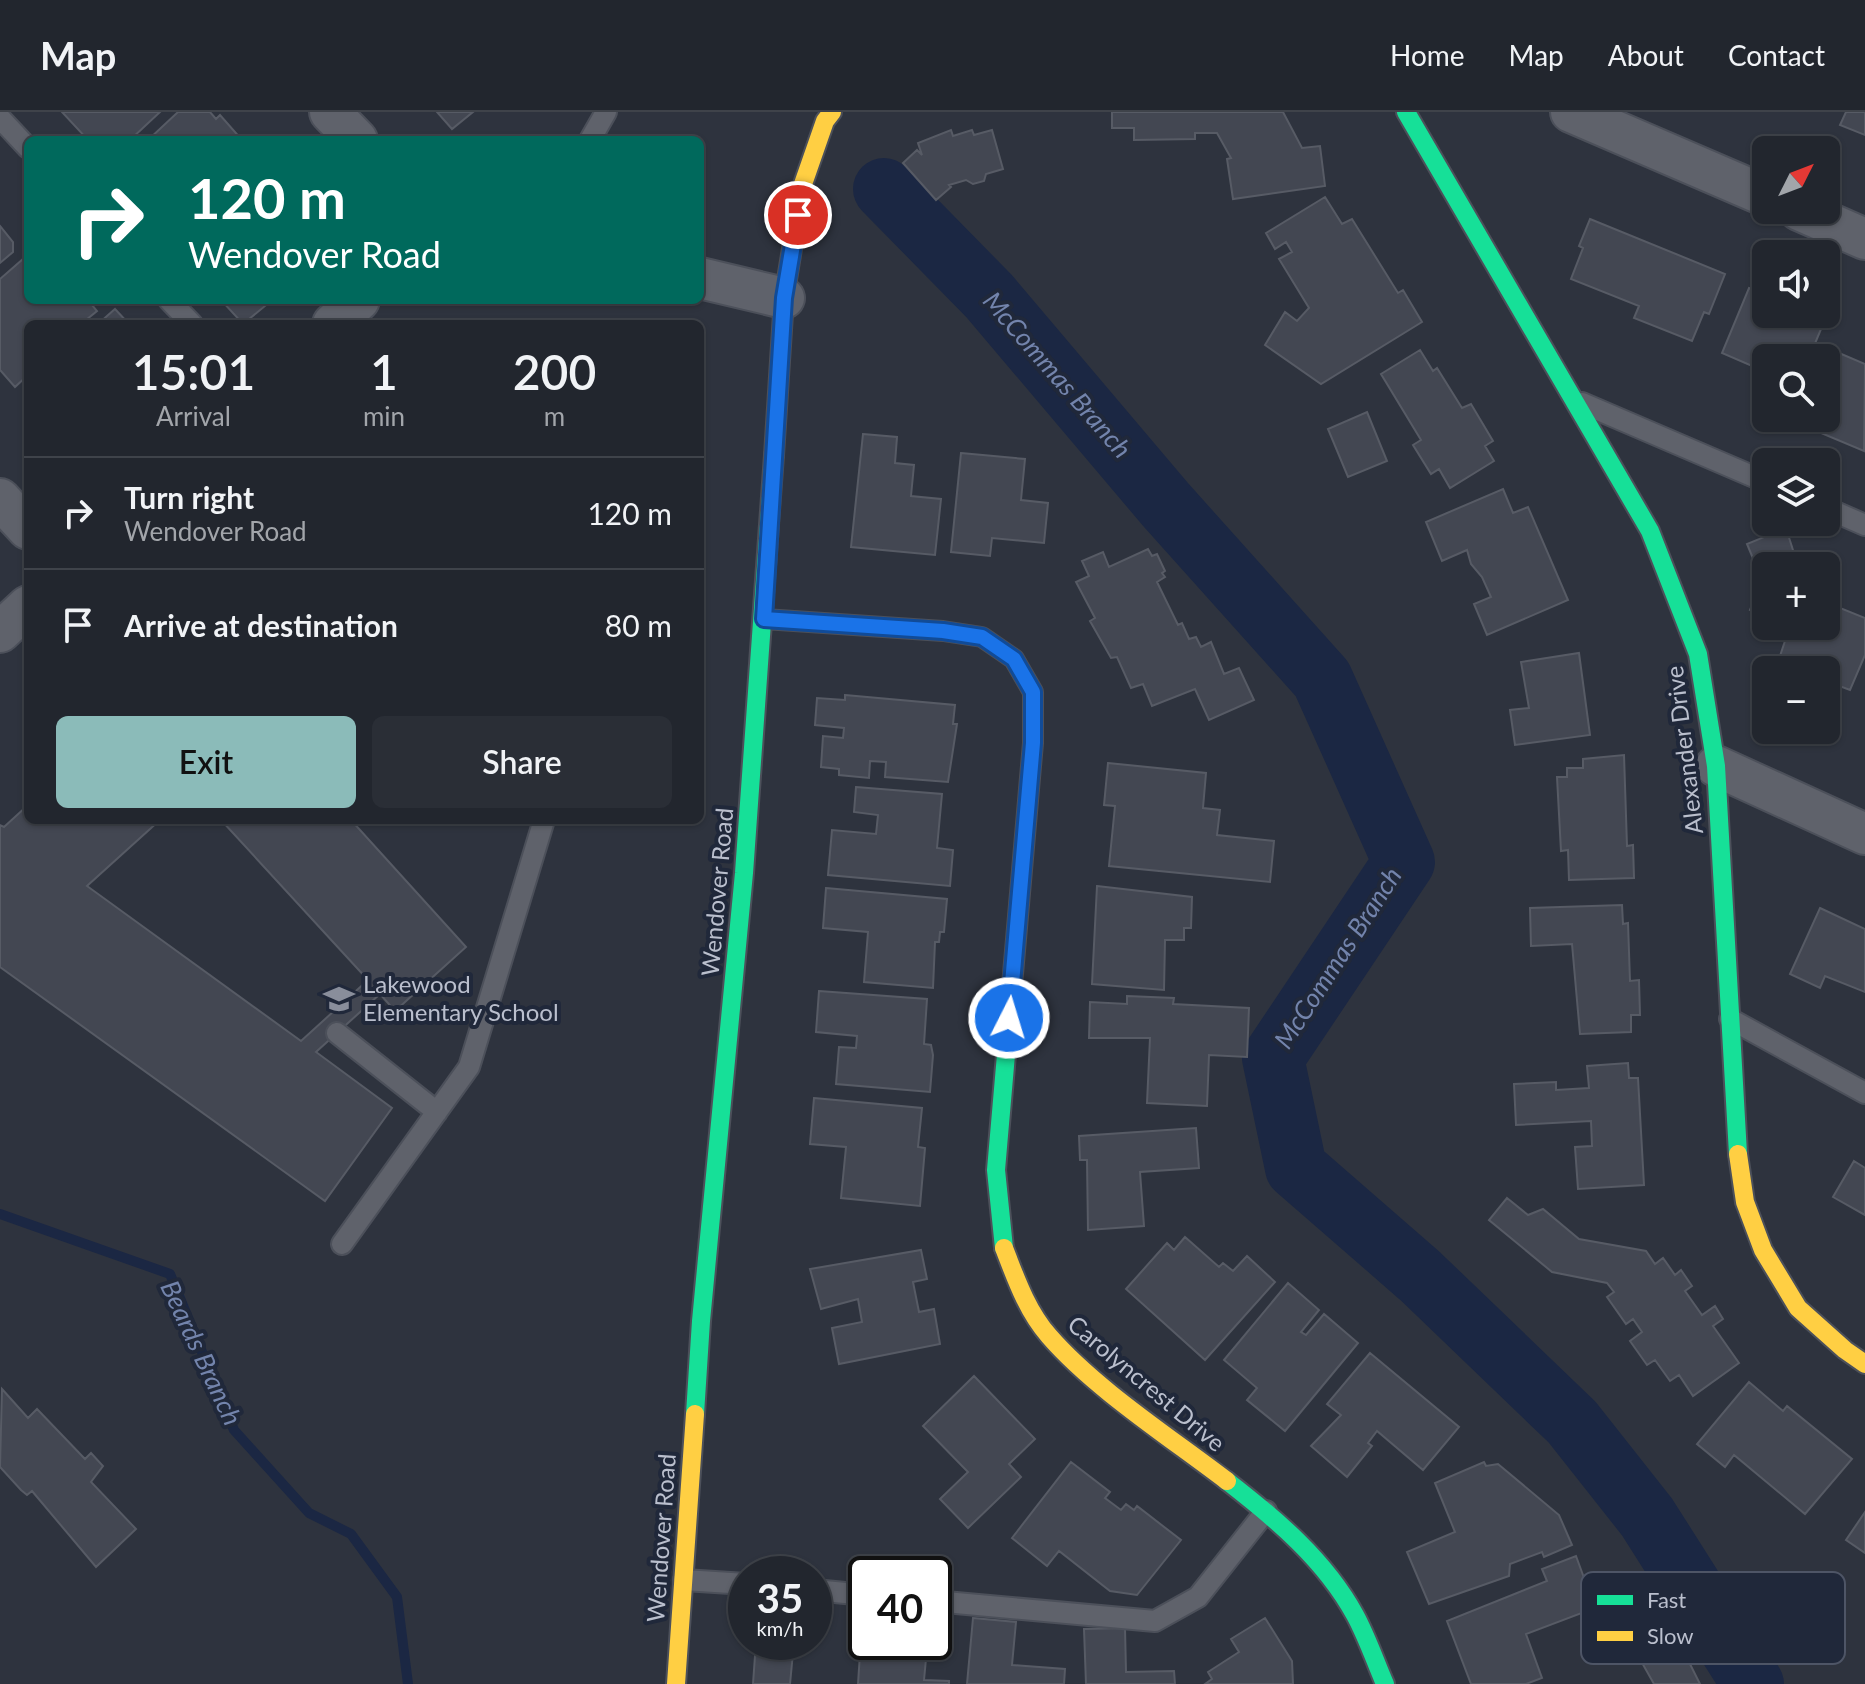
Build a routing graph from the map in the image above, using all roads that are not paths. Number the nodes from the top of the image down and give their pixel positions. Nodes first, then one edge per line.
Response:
1 (330, 112) edge
2 (606, 112) edge
3 (832, 112) edge
4 (1406, 112) edge
5 (1571, 112) edge
6 (0, 118) edge
7 (353, 136) edge
8 (592, 136) edge
9 (24, 144) edge
10 (1752, 190) edge
11 (1831, 224) edge
12 (1865, 239) edge
13 (704, 279) edge
14 (784, 298) junction
15 (173, 304) edge
16 (355, 304) edge
17 (188, 320) edge
18 (337, 320) edge
19 (1571, 398) junction
20 (1752, 476) edge
21 (0, 499) edge
22 (1840, 514) edge
23 (24, 525) edge
24 (1865, 525) edge
25 (24, 610) edge
26 (764, 619) junction
27 (0, 632) edge
28 (1716, 766) junction
29 (543, 824) edge
30 (1865, 834) edge
31 (1730, 1019) junction
32 (337, 1033) dead end
33 (1865, 1093) edge
34 (437, 1112) junction
35 (342, 1244) dead end
36 (1865, 1364) edge
37 (1266, 1511) junction
38 (684, 1580) junction
39 (728, 1583) edge
40 (952, 1603) edge
41 (676, 1684) edge
42 (1385, 1684) edge

1 - 7 street
2 - 8 lane
3 - 14 street, Wendover Road
4 - 19 street, Alexander Drive
5 - 10 street
6 - 9 lane
11 - 12 street
13 - 14 street
14 - 26 street, Wendover Road
15 - 17 lane
16 - 18 street
19 - 20 lane
19 - 28 street, Alexander Drive
21 - 23 street
22 - 24 lane
25 - 27 street
26 - 37 street, Carolyncrest Drive
26 - 38 street, Wendover Road
28 - 30 street
28 - 31 street, Alexander Drive
29 - 34 lane
31 - 33 lane
31 - 36 street, Alexander Drive
32 - 34 lane
34 - 35 lane
37 - 40 lane
37 - 42 street, Carolyncrest Drive
38 - 39 lane
38 - 41 street, Wendover Road

